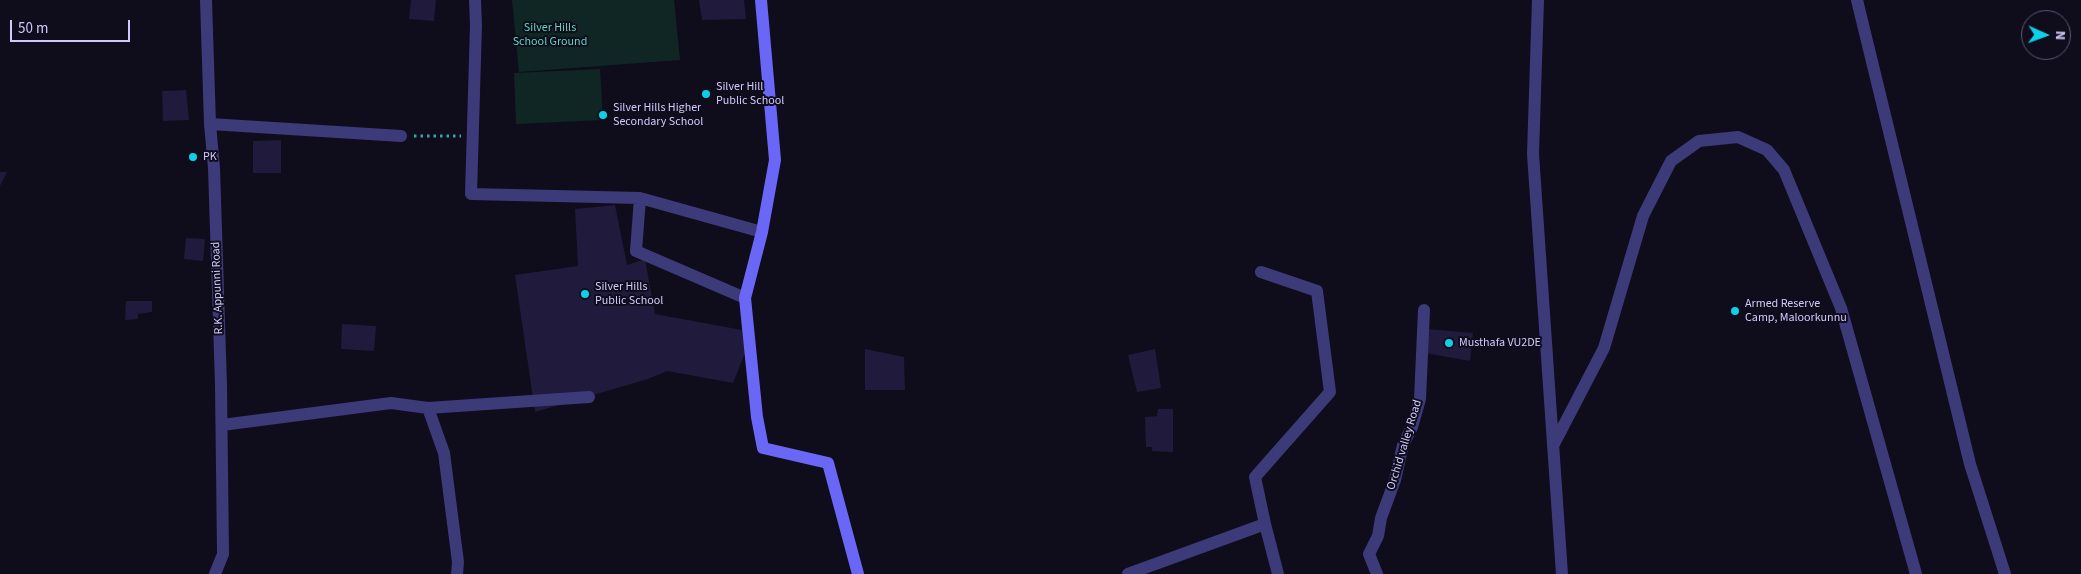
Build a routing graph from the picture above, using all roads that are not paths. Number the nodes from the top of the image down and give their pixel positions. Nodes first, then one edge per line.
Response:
1 (206, 0) edge
2 (474, 0) edge
3 (761, 0) edge
4 (1538, 0) edge
5 (1857, 0) edge
6 (210, 124) junction
7 (401, 136) road end
8 (640, 198) junction
9 (762, 232) junction
10 (1261, 272) dead end
11 (745, 298) junction
12 (1424, 310) dead end
13 (589, 397) dead end
14 (428, 408) junction
15 (222, 425) junction
16 (1554, 444) junction
17 (1265, 524) junction
18 (219, 573) edge
19 (457, 574) edge
20 (858, 574) edge
21 (1128, 574) edge
22 (1278, 574) edge
23 (1378, 574) edge
24 (1562, 574) edge
25 (1916, 574) edge
26 (2005, 574) edge

1 - 6 street, R.K. Appunni Road
2 - 8 street
3 - 9 street
4 - 16 street
5 - 26 street
6 - 7 street
6 - 15 street, R.K. Appunni Road
8 - 9 street
8 - 11 street
9 - 11 street
10 - 17 street
11 - 20 street
12 - 23 street, Orchid valley Road
13 - 14 street
14 - 15 street
14 - 19 street
15 - 18 street, R.K. Appunni Road
16 - 24 street
16 - 25 street
17 - 21 street
17 - 22 street

